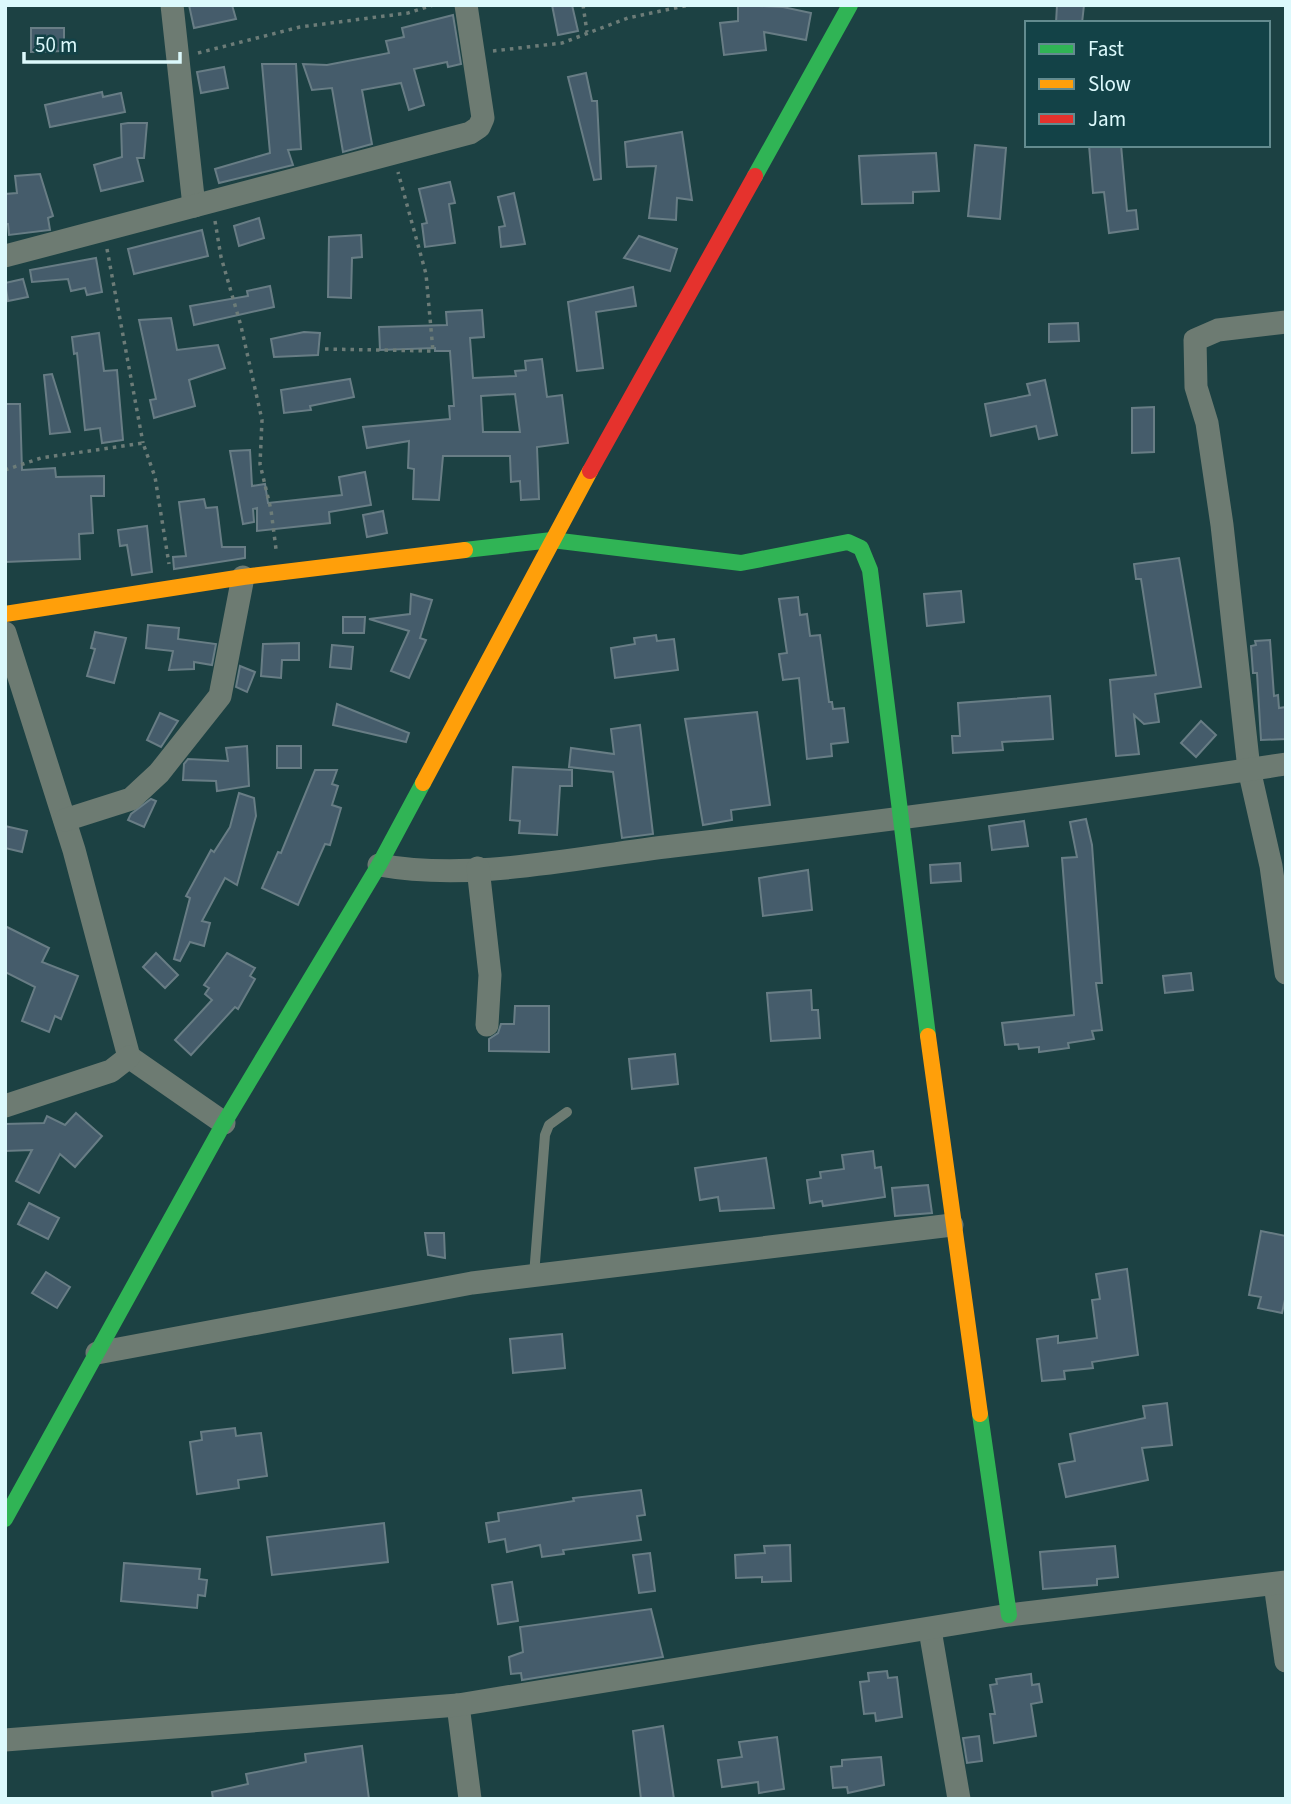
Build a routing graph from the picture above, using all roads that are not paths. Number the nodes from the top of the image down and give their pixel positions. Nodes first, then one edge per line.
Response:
1 (172, 5) edge
2 (466, 5) edge
3 (849, 5) edge
4 (203, 204) junction
5 (5, 256) edge
6 (1286, 322) edge
7 (552, 540) junction
8 (243, 577) junction
9 (5, 614) edge
10 (5, 633) edge
11 (1286, 764) edge
12 (1249, 769) junction
13 (899, 819) junction
14 (65, 820) junction
15 (379, 865) junction
16 (478, 868) junction
17 (1286, 973) edge
18 (487, 1025) dead end
19 (129, 1057) junction
20 (5, 1106) edge
21 (567, 1112) dead end
22 (223, 1123) junction
23 (952, 1225) junction
24 (534, 1275) junction
25 (97, 1353) junction
26 (8, 1508) edge
27 (1280, 1583) edge
28 (1009, 1615) junction
29 (930, 1630) junction
30 (1286, 1661) edge
31 (458, 1705) junction
32 (5, 1740) edge
33 (953, 1796) edge
34 (470, 1799) edge

1 - 4 street
2 - 4 street
3 - 7 street
4 - 5 street
6 - 12 street
7 - 8 street
7 - 13 street
7 - 15 street
8 - 9 street
8 - 14 street
10 - 14 street
11 - 12 street
12 - 13 street
12 - 17 street
13 - 16 street
13 - 23 street
14 - 19 street
15 - 16 street
15 - 22 street
16 - 18 street
19 - 20 street
19 - 22 street
21 - 24 lane
22 - 25 street
23 - 24 street
23 - 28 street
24 - 25 street
25 - 26 street
27 - 28 street
27 - 30 street
28 - 29 street
29 - 31 street
29 - 33 street
31 - 32 street
31 - 34 street

